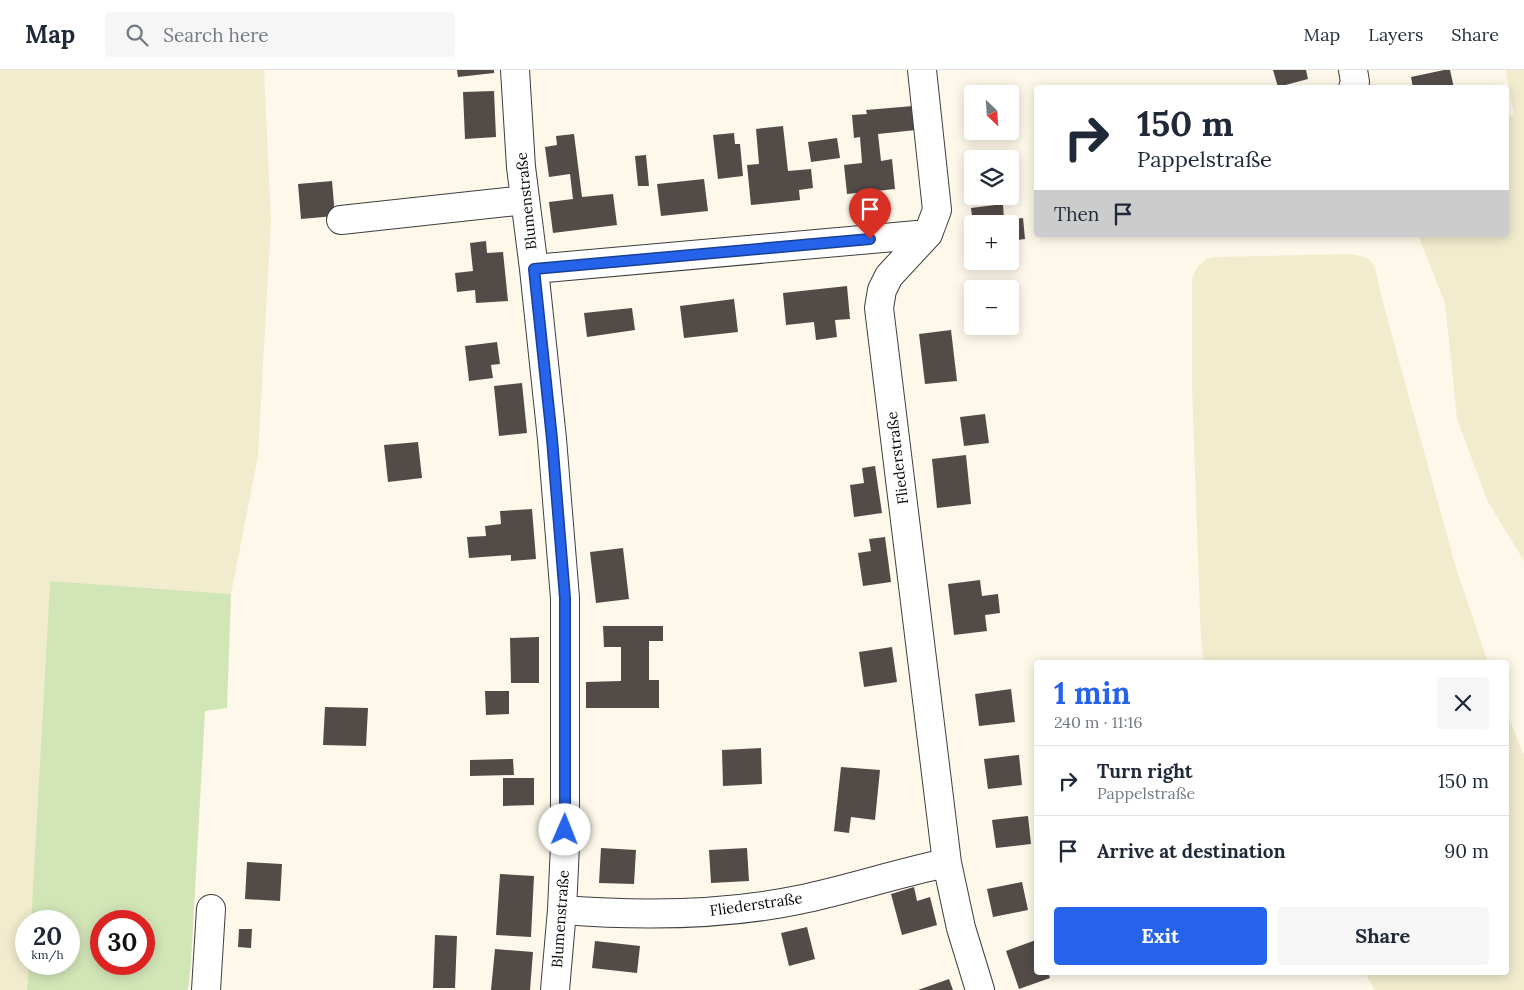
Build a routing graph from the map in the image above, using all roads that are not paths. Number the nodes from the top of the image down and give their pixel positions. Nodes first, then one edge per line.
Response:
1 (515, 70) edge
2 (922, 70) edge
3 (1353, 70) edge
4 (1354, 85) edge
5 (525, 200) junction
6 (341, 220) dead end
7 (928, 234) junction
8 (534, 269) junction
9 (946, 863) junction
10 (211, 909) dead end
11 (562, 910) junction
12 (206, 990) edge
13 (555, 990) edge
14 (980, 990) edge

1 - 5 street, Blumenstraße
2 - 7 street, Fliederstraße
3 - 4 street
5 - 6 street
5 - 8 street, Blumenstraße
7 - 8 street
7 - 9 street, Fliederstraße
8 - 11 street, Blumenstraße
9 - 11 street, Fliederstraße
9 - 14 street, Fliederstraße
10 - 12 street
11 - 13 street, Blumenstraße

